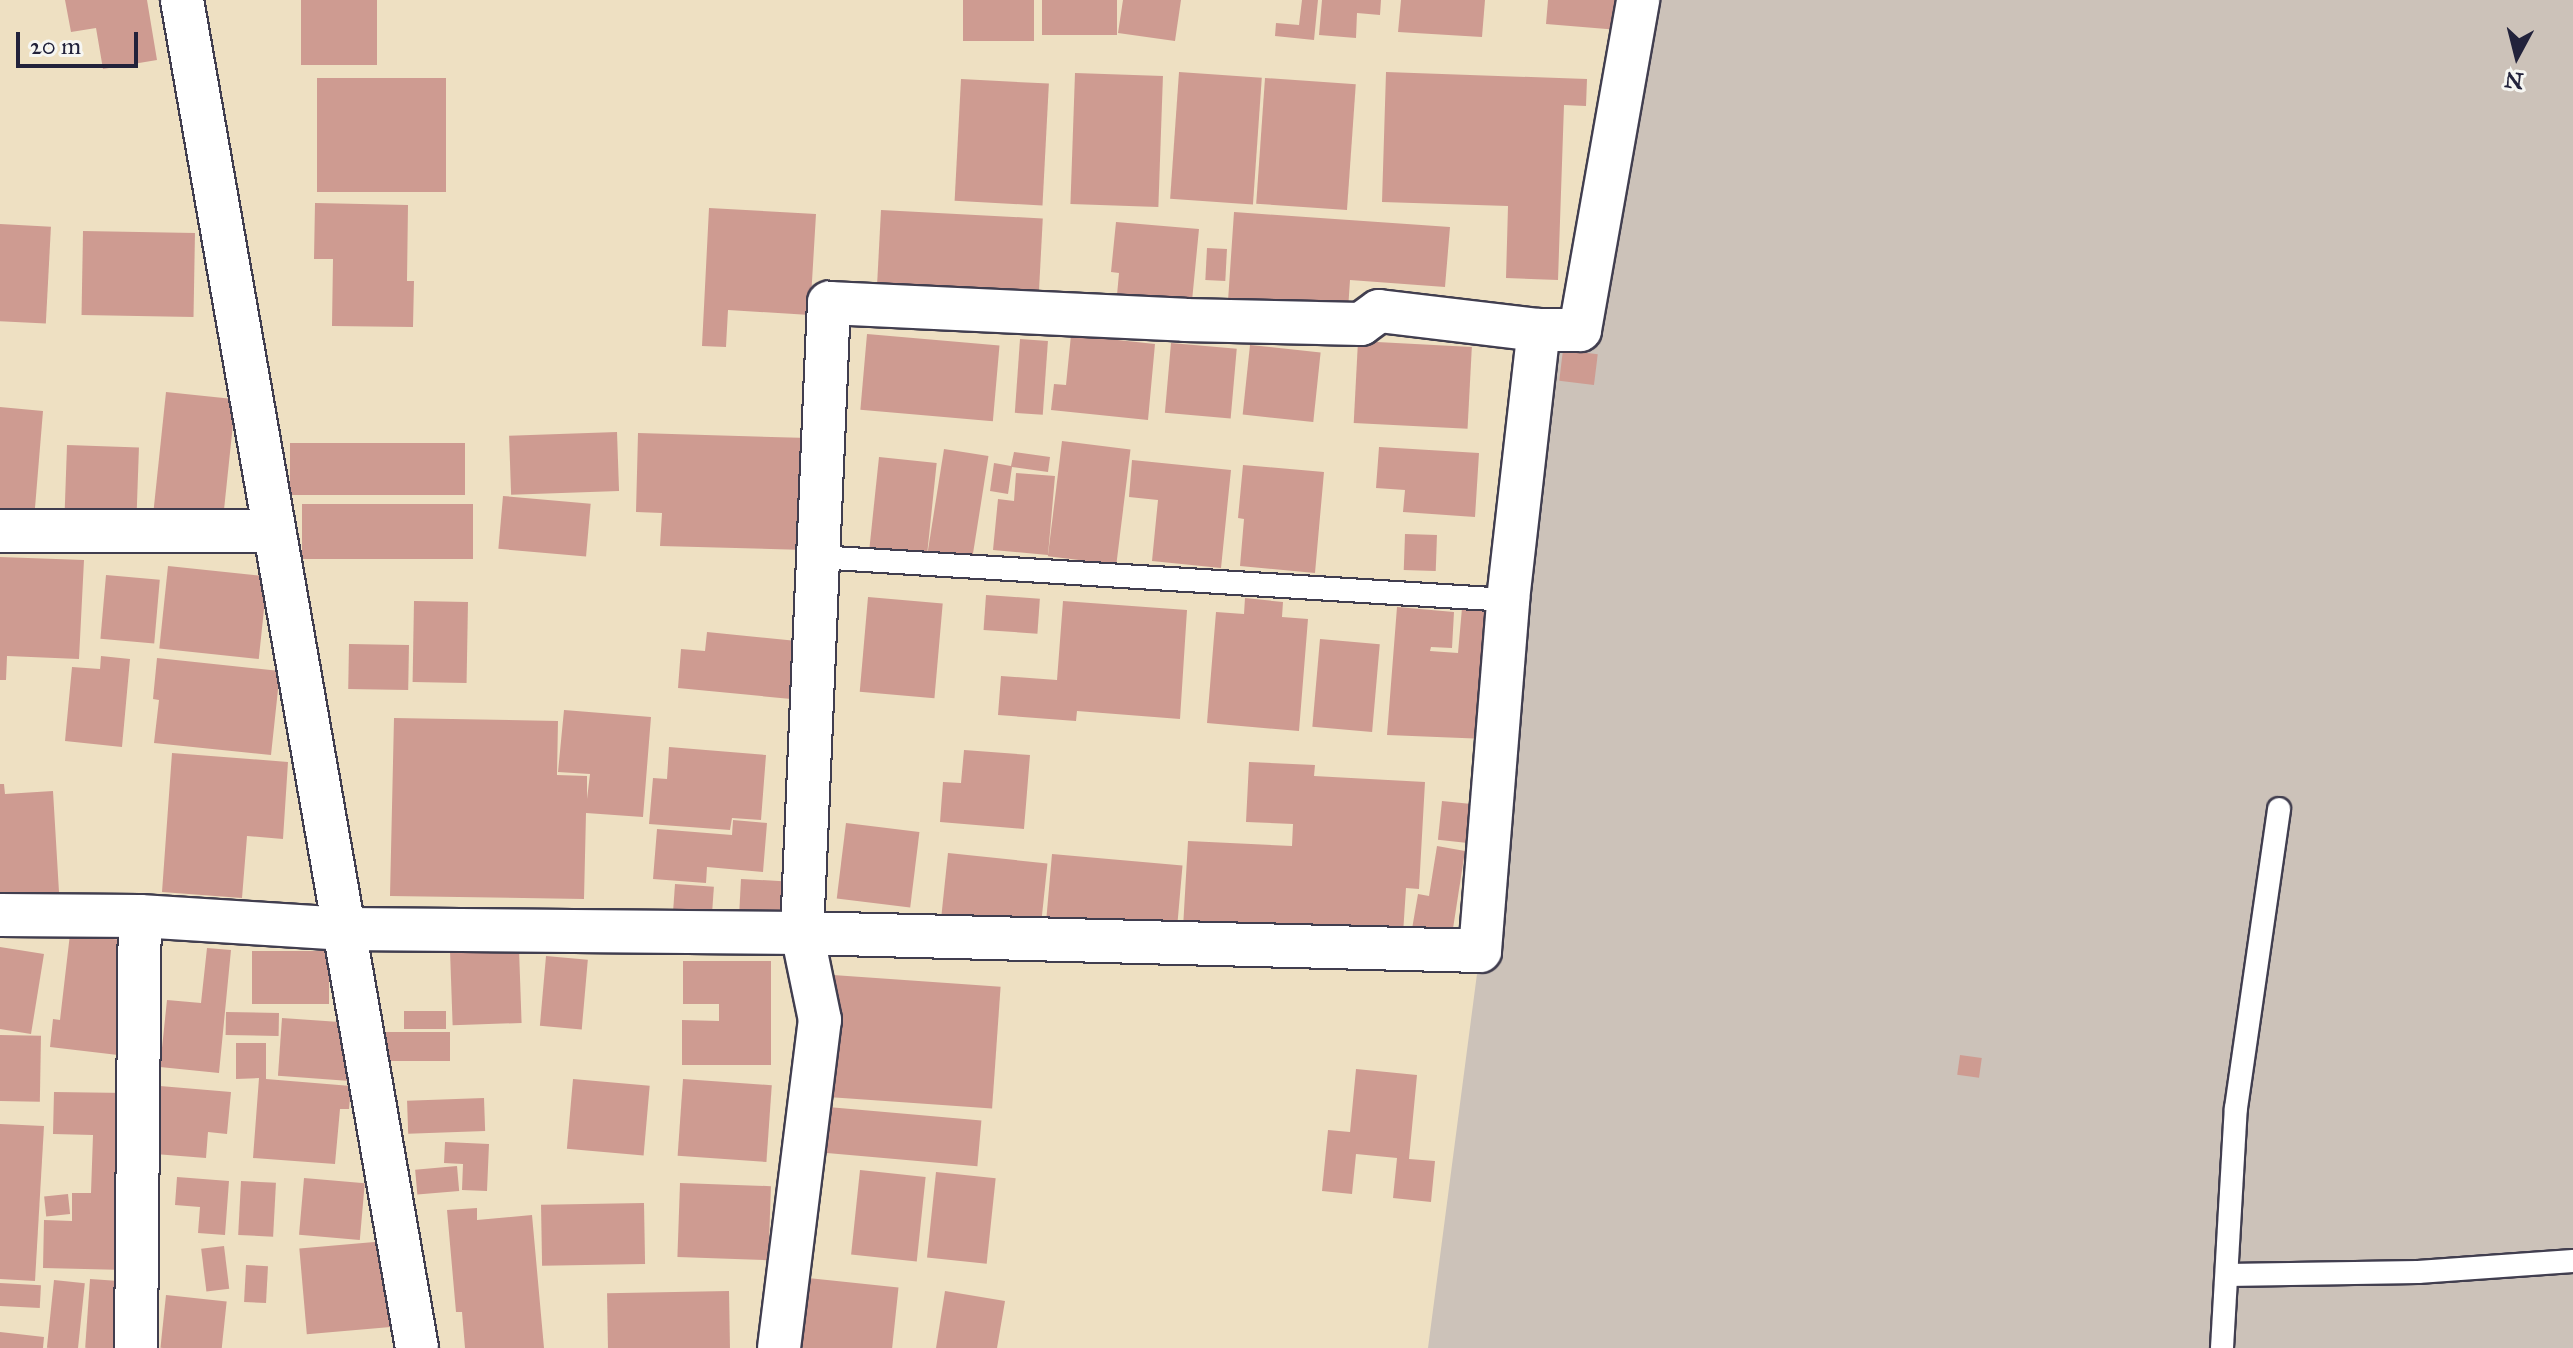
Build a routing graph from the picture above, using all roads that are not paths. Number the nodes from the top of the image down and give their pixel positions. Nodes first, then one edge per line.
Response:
1 (182, 0) edge
2 (1638, 0) edge
3 (1539, 330) junction
4 (0, 531) edge
5 (274, 531) junction
6 (817, 557) junction
7 (1508, 600) junction
8 (2279, 809) dead end
9 (0, 915) edge
10 (140, 916) junction
11 (346, 929) junction
12 (802, 933) junction
13 (2573, 1261) edge
14 (2227, 1275) junction
15 (136, 1348) edge
16 (417, 1348) edge
17 (779, 1348) edge
18 (2222, 1348) edge

1 - 5 street
2 - 3 street
3 - 6 street
3 - 7 street
4 - 5 street
5 - 11 street
6 - 7 lane
6 - 12 street
7 - 12 street
8 - 14 lane
9 - 10 street
10 - 11 street
10 - 15 street
11 - 12 street
11 - 16 street
12 - 17 street
13 - 14 lane
14 - 18 lane

